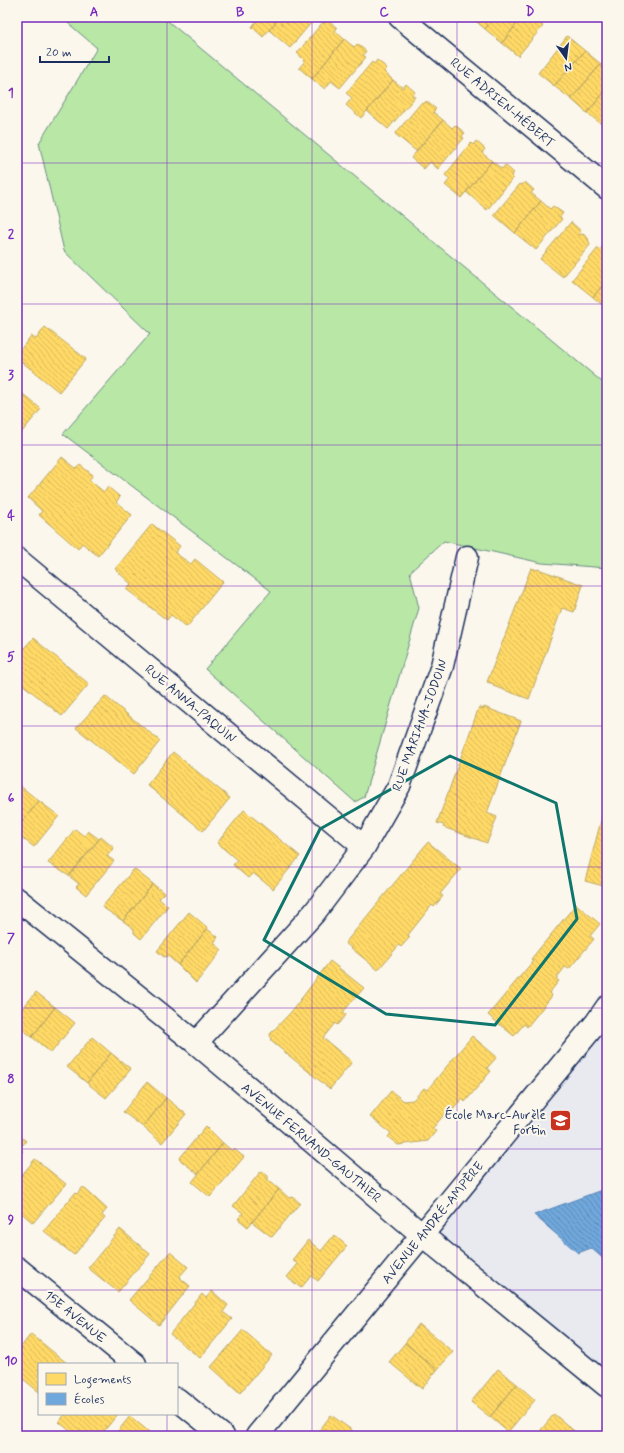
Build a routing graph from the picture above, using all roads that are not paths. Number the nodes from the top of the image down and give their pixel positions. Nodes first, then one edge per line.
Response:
1 (400, 17) edge
2 (607, 188) edge
3 (467, 557) dead end
4 (17, 559) edge
5 (364, 846) junction
6 (17, 899) edge
7 (607, 1007) edge
8 (196, 1043) junction
9 (421, 1234) junction
10 (17, 1268) edge
11 (134, 1363) edge
12 (607, 1386) edge
13 (178, 1399) edge
14 (223, 1436) edge
15 (257, 1436) edge

1 - 2 street, RUE ADRIEN-HÉBERT
3 - 5 street, RUE MARIANA-JODOIN
4 - 5 street, RUE ANNA-PAQUIN
5 - 8 street, RUE MARIANA-JODOIN
6 - 8 street, AVENUE FERNAND-GAUTHIER
7 - 9 street, AVENUE ANDRÉ-AMPÈRE
8 - 9 street, AVENUE FERNAND-GAUTHIER
9 - 12 street, AVENUE FERNAND-GAUTHIER
9 - 15 street, AVENUE ANDRÉ-AMPÈRE
10 - 11 street, 15E AVENUE
13 - 14 street

